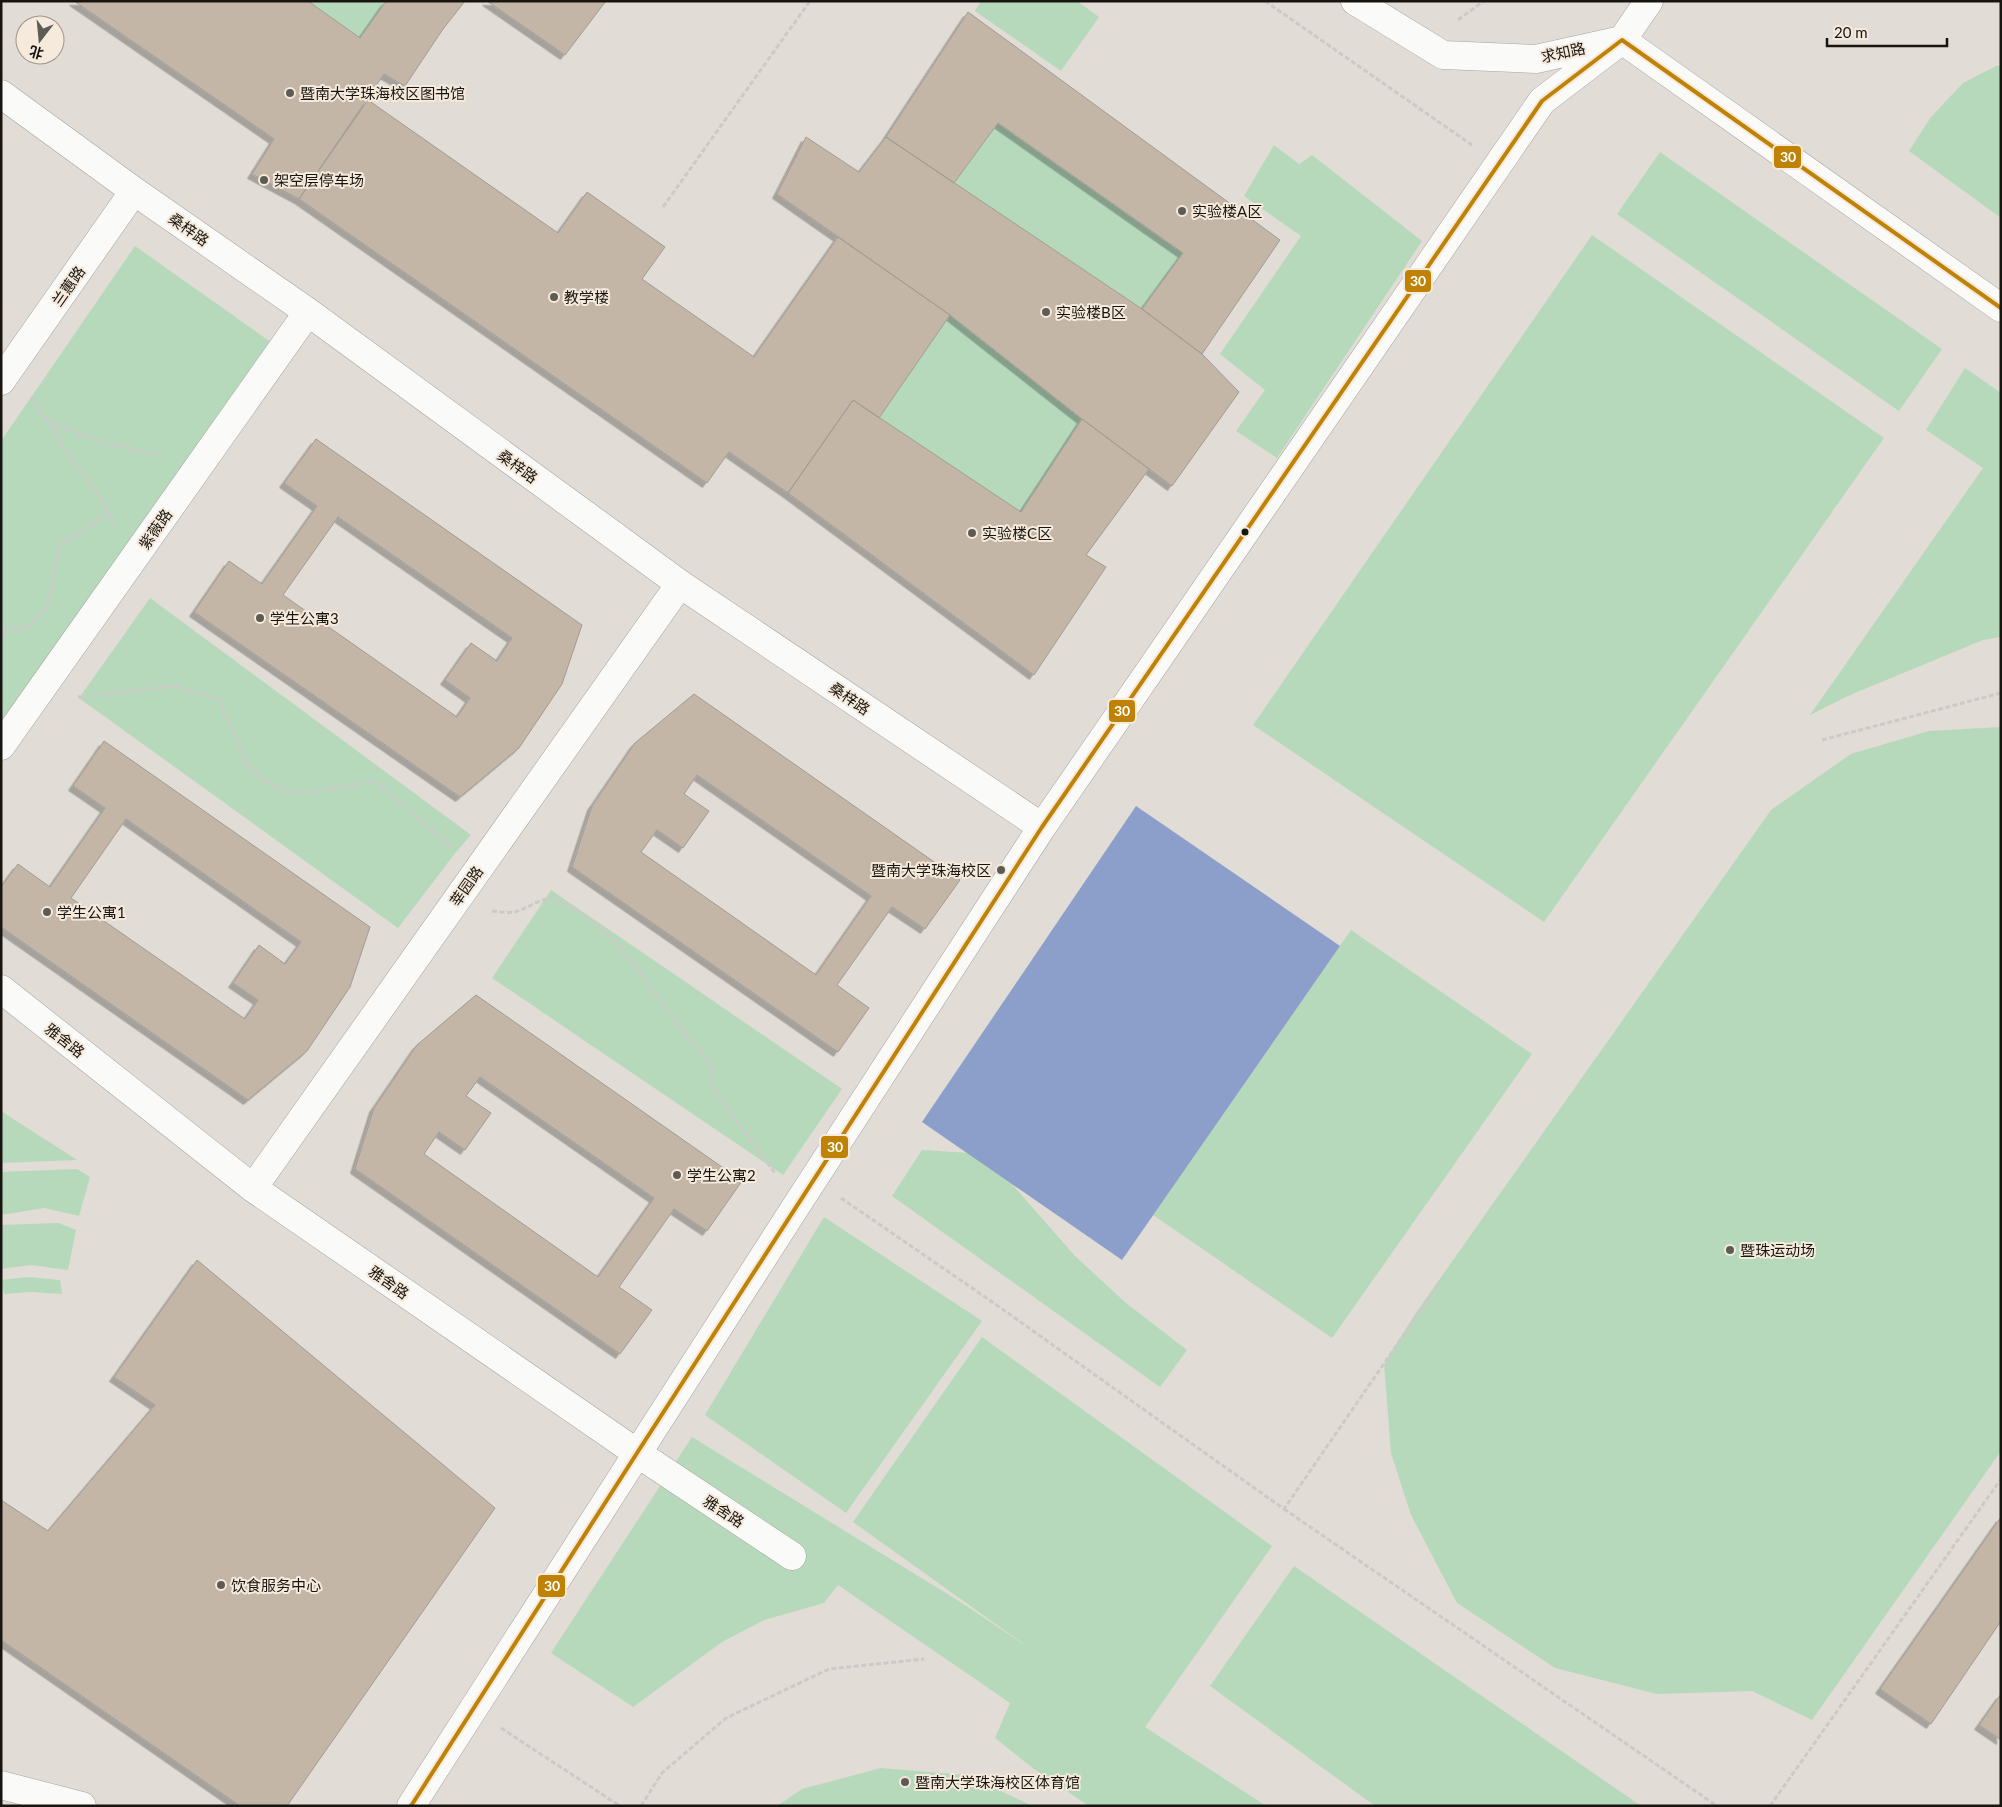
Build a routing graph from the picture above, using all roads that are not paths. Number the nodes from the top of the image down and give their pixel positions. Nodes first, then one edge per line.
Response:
1 (1355, 1) edge
2 (1649, 1) edge
3 (1622, 40) junction
4 (1, 94) edge
5 (134, 191) junction
6 (2001, 308) edge
7 (308, 312) junction
8 (6, 375) edge
9 (680, 584) junction
10 (1, 746) edge
11 (1042, 827) junction
12 (1, 989) edge
13 (253, 1188) junction
14 (637, 1453) junction
15 (792, 1556) dead end
16 (1, 1785) edge
17 (82, 1806) edge
18 (411, 1806) edge

1 - 3 street, 求知路
2 - 3 street
3 - 6 street
3 - 11 street
4 - 5 street, 桑梓路
5 - 7 street, 桑梓路
5 - 8 street, 兰蕙路
7 - 9 street, 桑梓路
7 - 10 street, 紫薇路
9 - 11 street, 桑梓路
9 - 13 street, 莘园路
11 - 14 street
12 - 13 street, 雅舍路
13 - 14 street, 雅舍路
14 - 15 street, 雅舍路
14 - 18 street
16 - 17 street

